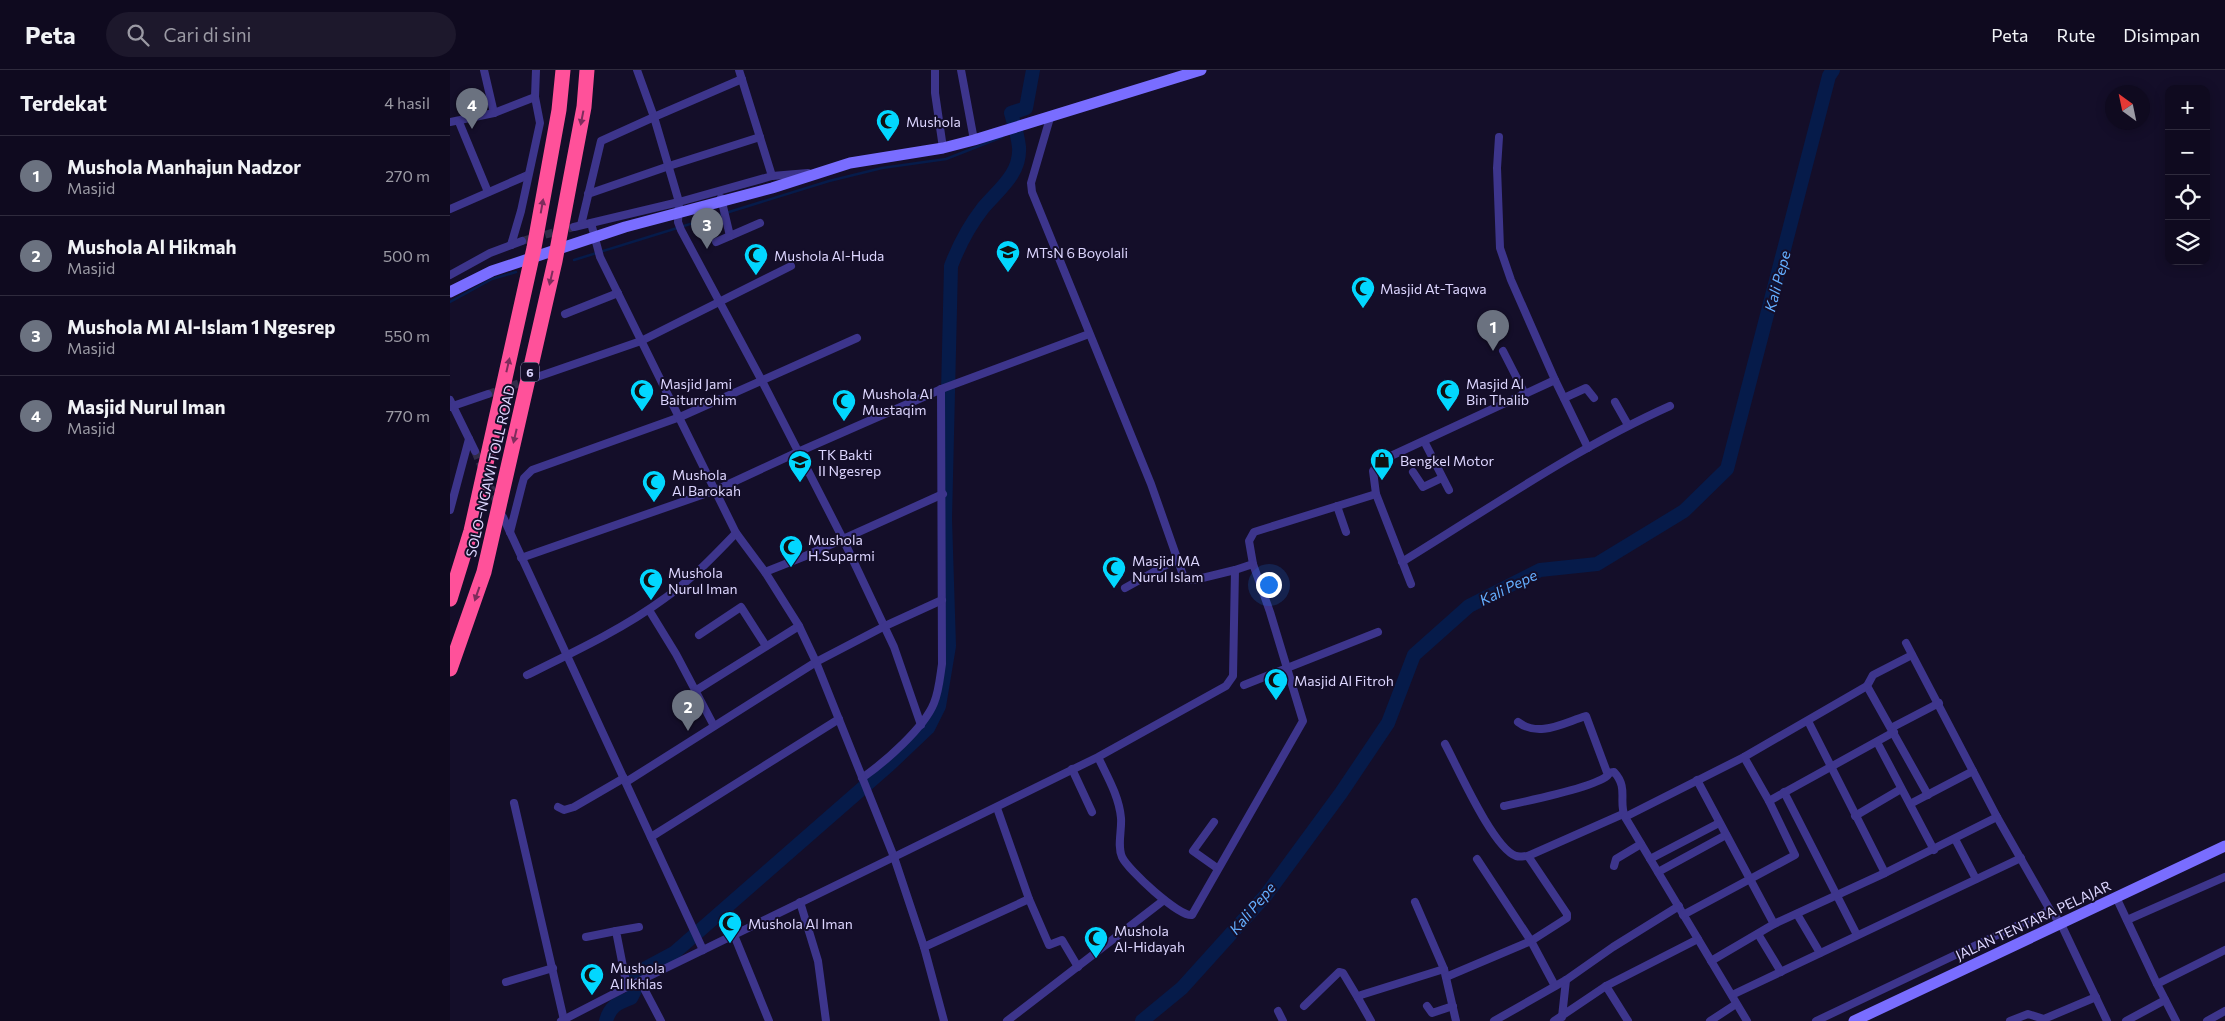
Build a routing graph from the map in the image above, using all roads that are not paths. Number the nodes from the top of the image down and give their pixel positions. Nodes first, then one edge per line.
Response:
1 (484, 70) edge
2 (536, 70) edge
3 (563, 70) edge
4 (587, 70) edge
5 (637, 70) edge
6 (740, 70) edge
7 (935, 70) edge
8 (962, 70) edge
9 (1201, 70) edge
10 (742, 79) junction
11 (536, 97) junction
12 (494, 113) junction
13 (654, 117) junction
14 (1050, 118) junction
15 (450, 122) edge
16 (459, 122) junction
17 (760, 137) junction
18 (1499, 137) dead end
19 (974, 140) junction
20 (943, 148) junction
21 (669, 166) junction
22 (528, 175) junction
23 (772, 182) junction
24 (720, 191) junction
25 (488, 192) junction
26 (588, 194) junction
27 (679, 202) junction
28 (450, 209) edge
29 (591, 223) junction
30 (760, 223) dead end
31 (730, 236) junction
32 (522, 241) tunnel mouth
33 (716, 242) dead end
34 (511, 245) junction
35 (791, 266) dead end
36 (450, 275) edge
37 (450, 292) edge
38 (618, 293) junction
39 (721, 302) junction
40 (565, 314) dead end
41 (1089, 334) junction
42 (857, 338) dead end
43 (641, 342) junction
44 (1502, 351) dead end
45 (537, 377) tunnel mouth
46 (1555, 380) junction
47 (762, 381) junction
48 (942, 388) junction
49 (488, 394) tunnel mouth
50 (1525, 394) junction
51 (1564, 398) junction
52 (1594, 398) dead end
53 (1615, 402) dead end
54 (451, 404) edge
55 (1670, 406) dead end
56 (680, 417) junction
57 (1628, 425) junction
58 (469, 439) junction
59 (1424, 441) junction
60 (1588, 448) junction
61 (475, 451) tunnel mouth
62 (798, 452) junction
63 (1413, 472) dead end
64 (1442, 478) junction
65 (716, 490) junction
66 (1449, 490) dead end
67 (943, 494) junction
68 (1376, 494) junction
69 (451, 500) edge
70 (1337, 506) junction
71 (450, 510) edge
72 (504, 517) dead end
73 (1346, 532) dead end
74 (510, 533) junction
75 (736, 533) junction
76 (843, 539) junction
77 (521, 558) junction
78 (1177, 559) junction
79 (1402, 562) junction
80 (1253, 564) junction
81 (1235, 570) junction
82 (765, 572) junction
83 (1411, 584) dead end
84 (1125, 588) dead end
85 (450, 599) edge
86 (942, 600) junction
87 (649, 610) junction
88 (799, 626) junction
89 (885, 626) junction
90 (1378, 632) dead end
91 (699, 635) dead end
92 (1906, 643) dead end
93 (766, 646) junction
94 (1912, 655) junction
95 (567, 656) junction
96 (816, 662) junction
97 (1287, 668) junction
98 (450, 669) edge
99 (527, 675) dead end
100 (1244, 686) dead end
101 (1868, 686) junction
102 (695, 691) junction
103 (1939, 703) junction
104 (839, 719) junction
105 (1808, 720) junction
106 (1518, 722) dead end
107 (921, 725) junction
108 (714, 726) junction
109 (1892, 730) junction
110 (1877, 742) junction
111 (1445, 744) dead end
112 (1098, 757) junction
113 (1744, 757) junction
114 (1830, 766) junction
115 (1072, 769) junction
116 (1973, 771) junction
117 (1608, 773) junction
118 (625, 780) junction
119 (1697, 780) junction
120 (864, 782) junction
121 (1902, 789) junction
122 (1784, 792) junction
123 (1928, 795) junction
124 (1769, 801) junction
125 (514, 803) dead end
126 (1910, 804) junction
127 (1504, 806) dead end
128 (558, 807) dead end
129 (997, 808) junction
130 (1092, 812) dead end
131 (1855, 816) junction
132 (1620, 817) junction
133 (1997, 818) junction
134 (1214, 822) dead end
135 (1719, 824) junction
136 (1726, 835) junction
137 (651, 837) junction
138 (1955, 839) junction
139 (1641, 844) junction
140 (2225, 846) edge
141 (1810, 847) junction
142 (1934, 850) junction
143 (1795, 855) junction
144 (1528, 856) junction
145 (894, 857) junction
146 (2021, 858) junction
147 (1477, 859) dead end
148 (1650, 859) junction
149 (1614, 866) dead end
150 (1217, 868) junction
151 (1658, 872) junction
152 (1885, 873) junction
153 (2225, 877) edge
154 (1750, 879) junction
155 (1976, 879) junction
156 (1836, 894) junction
157 (2116, 897) junction
158 (1030, 898) junction
159 (1164, 900) junction
160 (800, 902) junction
161 (1415, 902) dead end
162 (1679, 906) junction
163 (2050, 910) junction
164 (1796, 914) junction
165 (1683, 915) junction
166 (2038, 916) junction
167 (2127, 920) junction
168 (1774, 924) junction
169 (2061, 924) junction
170 (639, 927) dead end
171 (616, 931) junction
172 (2046, 931) junction
173 (1758, 934) junction
174 (734, 935) junction
175 (1857, 935) junction
176 (586, 937) dead end
177 (1698, 939) junction
178 (1531, 941) junction
179 (924, 947) junction
180 (703, 950) junction
181 (2225, 950) edge
182 (1820, 953) junction
183 (1711, 961) junction
184 (1078, 967) junction
185 (553, 968) junction
186 (1444, 969) junction
187 (1781, 972) junction
188 (1446, 977) junction
189 (638, 981) junction
190 (506, 982) dead end
191 (1560, 983) junction
192 (2156, 984) junction
193 (628, 986) junction
194 (1606, 986) junction
195 (1732, 995) junction
196 (2096, 997) junction
197 (1358, 998) junction
198 (2165, 1000) junction
199 (1736, 1004) junction
200 (1304, 1006) dead end
201 (1427, 1006) dead end
202 (1453, 1006) junction
203 (2225, 1011) edge
204 (1278, 1012) dead end
205 (1558, 1019) edge
206 (563, 1020) edge
207 (2043, 1020) edge
208 (661, 1021) edge
209 (769, 1021) edge
210 (826, 1021) edge
211 (944, 1021) edge
212 (1007, 1021) edge
213 (1283, 1021) edge
214 (1371, 1021) edge
215 (1456, 1021) edge
216 (1494, 1021) edge
217 (1628, 1021) edge
218 (1710, 1021) edge
219 (1747, 1021) edge
220 (1816, 1021) edge
221 (1854, 1021) edge
222 (2010, 1021) edge
223 (2108, 1021) edge
224 (2126, 1021) edge
225 (2176, 1021) edge
226 (2207, 1021) edge

1 - 12 street
2 - 11 street
85 -> 3 highway, SOLO–NGAWI TOLL ROAD / 6
4 -> 98 highway, SOLO–NGAWI TOLL ROAD / 6
5 - 13 street
6 - 10 street
7 - 20 street
8 - 19 street
9 - 14 main road
10 - 13 street
10 - 17 street
11 - 12 street
11 - 22 street
12 - 16 street
13 - 21 street
13 - 26 street
14 - 19 main road
14 - 41 street
15 - 16 street
16 - 25 street
17 - 21 street
17 - 23 street
18 - 46 street
19 - 20 main road
20 - 23 main road
21 - 26 street
21 - 27 street
22 - 25 street
22 - 34 street
23 - 24 street
23 - 37 main road
24 - 27 street
24 - 31 street
25 - 28 street
26 - 29 street
27 - 29 street
27 - 39 street
29 - 38 street
30 - 31 street
31 - 33 street
32 - 34 street
34 - 36 street
35 - 39 street
38 - 40 street
38 - 43 street
39 - 43 street
39 - 47 street
41 - 48 street
41 - 78 street
42 - 47 street
43 - 45 street
43 - 56 street
44 - 50 street
46 - 50 street
46 - 51 street
47 - 56 street
47 - 62 street
48 - 62 street
48 - 67 street
49 - 54 street
50 - 59 street
51 - 52 street
51 - 60 street
53 - 57 street
54 - 58 street
55 - 57 street
56 - 65 street
56 - 74 street
57 - 60 street
58 - 61 street
58 - 69 street
59 - 64 street
59 - 68 street
60 - 79 street
62 - 65 street
62 - 76 street
63 - 64 street
64 - 66 street
65 - 75 street
65 - 77 street
67 - 76 street
67 - 86 street
68 - 70 street
68 - 79 street
69 - 71 street
70 - 73 street
70 - 80 street
72 - 74 street
74 - 77 street
75 - 82 street
75 - 87 street
76 - 82 street
76 - 89 street
77 - 95 street
78 - 81 street
78 - 84 street
79 - 83 street
80 - 81 street
80 - 97 street
81 - 112 street
82 - 88 street
86 - 89 street
86 - 107 street
87 - 95 street
87 - 102 street
88 - 93 street
88 - 96 street
89 - 96 street
89 - 107 street
90 - 97 street
91 - 93 street
92 - 94 street
93 - 102 street
94 - 101 street
94 - 103 street
95 - 99 street
95 - 118 street
96 - 104 street
96 - 108 street
97 - 100 street
97 - 150 street
101 - 105 street
101 - 109 street
102 - 108 street
103 - 109 street
103 - 116 street
104 - 120 street
104 - 137 street
105 - 113 street
105 - 114 street
106 - 117 street
107 - 120 street
108 - 118 street
109 - 110 street
109 - 123 street
110 - 114 street
110 - 121 street
111 - 144 street
112 - 115 street
112 - 159 street
113 - 119 street
113 - 124 street
114 - 122 street
114 - 131 street
115 - 129 street
115 - 130 street
116 - 123 street
116 - 133 street
117 - 127 street
117 - 132 street
118 - 128 street
118 - 137 street
119 - 132 street
119 - 135 street
120 - 145 street
121 - 126 street
121 - 131 street
122 - 124 street
122 - 141 street
123 - 126 street
124 - 143 street
125 - 185 street
126 - 142 street
129 - 145 street
129 - 158 street
131 - 152 street
132 - 139 street
132 - 144 street
133 - 138 street
133 - 146 street
134 - 150 street
135 - 136 street
135 - 148 street
136 - 151 street
136 - 154 street
137 - 180 street
138 - 142 street
138 - 155 street
139 - 148 street
139 - 149 street
140 - 157 main road, JALAN TENTARA PELAJAR
141 - 143 street
141 - 156 street
142 - 152 street
143 - 154 street
144 - 178 street
145 - 160 street
145 - 179 street
146 - 155 street
146 - 163 street
147 - 178 street
148 - 151 street
150 - 159 street
151 - 162 street
152 - 156 street
153 - 167 street
154 - 165 street
154 - 168 street
155 - 175 street
156 - 164 street
156 - 175 street
157 - 167 street
157 - 169 main road, JALAN TENTARA PELAJAR
158 - 179 street
158 - 184 street
159 - 184 street
160 - 174 street
160 - 210 street
161 - 186 street
162 - 165 street
162 - 191 street
163 - 166 street
163 - 169 street
164 - 168 street
164 - 182 street
165 - 177 street
166 - 172 street
166 - 220 street
167 - 192 street
168 - 173 street
169 - 172 main road, JALAN TENTARA PELAJAR
169 - 196 street
170 - 171 street
171 - 176 street
171 - 193 street
172 - 221 main road, JALAN TENTARA PELAJAR
173 - 183 street
173 - 187 street
174 - 180 street
174 - 209 street
175 - 182 street
177 - 183 street
177 - 194 street
178 - 188 street
178 - 191 street
179 - 211 street
180 - 189 street
181 - 192 street
182 - 187 street
183 - 195 street
184 - 212 street
185 - 190 street
185 - 206 street
186 - 188 street
186 - 197 street
187 - 195 street
188 - 202 street
189 - 193 street
189 - 208 street
191 - 205 street
191 - 216 street
192 - 198 street
193 - 206 street
194 - 205 street
194 - 217 street
195 - 199 street
196 - 207 street
196 - 223 street
197 - 200 street
197 - 214 street
198 - 224 street
198 - 225 street
199 - 218 street
199 - 219 street
201 - 202 street
202 - 215 street
203 - 226 street
204 - 213 street
207 - 222 street

